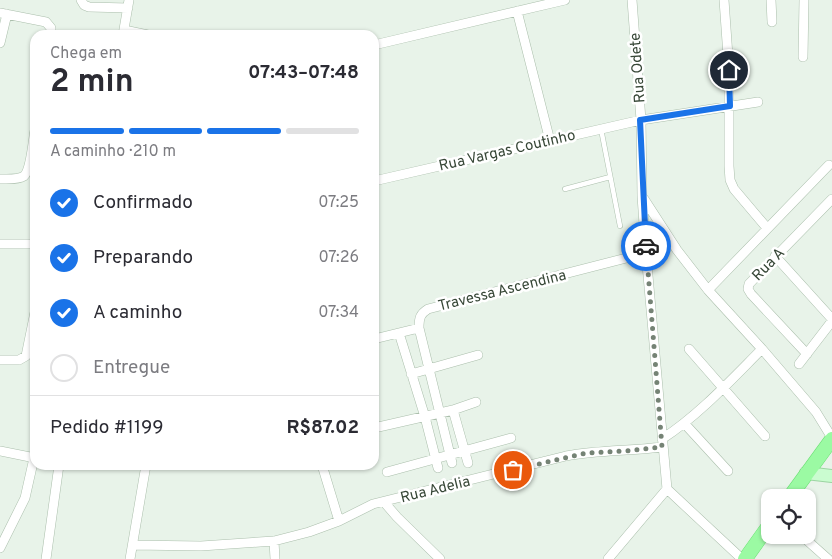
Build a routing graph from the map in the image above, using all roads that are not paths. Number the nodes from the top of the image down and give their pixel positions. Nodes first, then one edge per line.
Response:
1 (81, 0) edge
2 (565, 0) edge
3 (632, 0) edge
4 (724, 0) edge
5 (771, 0) edge
6 (804, 0) edge
7 (128, 4) edge
8 (516, 11) junction
9 (3, 13) edge
10 (772, 22) dead end
11 (51, 30) edge
12 (124, 30) edge
13 (0, 43) edge
14 (379, 45) edge
15 (802, 57) dead end
16 (758, 102) dead end
17 (730, 106) junction
18 (640, 120) junction
19 (601, 129) junction
20 (550, 141) junction
21 (30, 156) edge
22 (830, 165) dead end
23 (610, 177) junction
24 (0, 179) edge
25 (379, 180) edge
26 (565, 189) dead end
27 (642, 196) junction
28 (832, 199) edge
29 (620, 226) dead end
30 (767, 228) junction
31 (0, 244) edge
32 (30, 244) edge
33 (646, 254) junction
34 (775, 256) junction
35 (708, 290) junction
36 (832, 320) edge
37 (419, 328) junction
38 (399, 333) junction
39 (30, 338) edge
40 (379, 338) edge
41 (689, 349) dead end
42 (762, 349) junction
43 (807, 354) junction
44 (478, 355) dead end
45 (0, 360) edge
46 (798, 364) dead end
47 (428, 368) junction
48 (412, 374) junction
49 (722, 389) junction
50 (476, 402) dead end
51 (453, 410) junction
52 (439, 413) junction
53 (425, 417) junction
54 (684, 423) junction
55 (379, 427) edge
56 (765, 436) dead end
57 (511, 438) dead end
58 (832, 439) edge
59 (662, 443) junction
60 (0, 451) edge
61 (464, 451) junction
62 (30, 457) edge
63 (451, 459) junction
64 (437, 463) junction
65 (468, 463) dead end
66 (32, 470) edge
67 (57, 470) edge
68 (145, 470) edge
69 (324, 470) edge
70 (728, 471) dead end
71 (387, 472) dead end
72 (806, 473) junction
73 (832, 476) edge
74 (667, 489) junction
75 (795, 489) edge
76 (384, 502) junction
77 (339, 521) junction
78 (761, 536) edge
79 (274, 541) junction
80 (811, 544) edge
81 (133, 545) junction
82 (0, 548) edge
83 (46, 559) edge
84 (130, 559) edge
85 (275, 559) edge
86 (440, 559) edge
87 (608, 559) edge
88 (743, 559) edge
89 (828, 559) edge

1 - 7 street
2 - 8 street
3 - 18 street, Rua Odete
4 - 17 street
5 - 10 street
6 - 15 street
7 - 12 street
8 - 14 street
8 - 20 street
9 - 11 street
9 - 13 street
16 - 17 street, Rua Vargas Coutinho
17 - 18 street, Rua Vargas Coutinho
17 - 30 street
18 - 19 street, Rua Vargas Coutinho
18 - 27 street, Rua Odete
19 - 20 street, Rua Vargas Coutinho
19 - 23 lane
20 - 25 street, Rua Vargas Coutinho
21 - 24 street
22 - 30 street, Rua A
23 - 26 lane
23 - 29 lane
27 - 33 street, Rua Odete
27 - 35 street
28 - 34 street, Rua A
30 - 35 street, Rua A
31 - 32 street
33 - 37 street, Travessa Ascendina
33 - 59 street, Rua Odete
34 - 36 street
34 - 43 street, Rua A
35 - 42 street
36 - 43 street
37 - 38 street
37 - 47 street
38 - 40 street
38 - 48 street
39 - 45 street
41 - 49 street
42 - 49 street
42 - 58 street
43 - 46 street
44 - 47 street
47 - 48 street
47 - 52 street
48 - 53 street
49 - 54 street
49 - 56 street
50 - 51 street
51 - 52 street
51 - 61 street
52 - 53 street
52 - 63 street
53 - 55 street
53 - 64 street
54 - 59 street
54 - 70 street
57 - 61 street
58 - 72 main road
59 - 74 street, Rua Odete
59 - 76 street, Rua Adelia
60 - 62 street
61 - 63 street
61 - 65 street
63 - 64 street
64 - 71 street
66 - 82 street
67 - 83 street
68 - 81 street
69 - 77 street
72 - 73 main road
72 - 75 main road
74 - 87 street
74 - 88 street
76 - 77 street, Rua Adelia
76 - 86 street
77 - 79 street, Rua Adelia
78 - 88 main road
79 - 81 street, Rua Adelia
79 - 85 street
80 - 89 street
81 - 84 street

